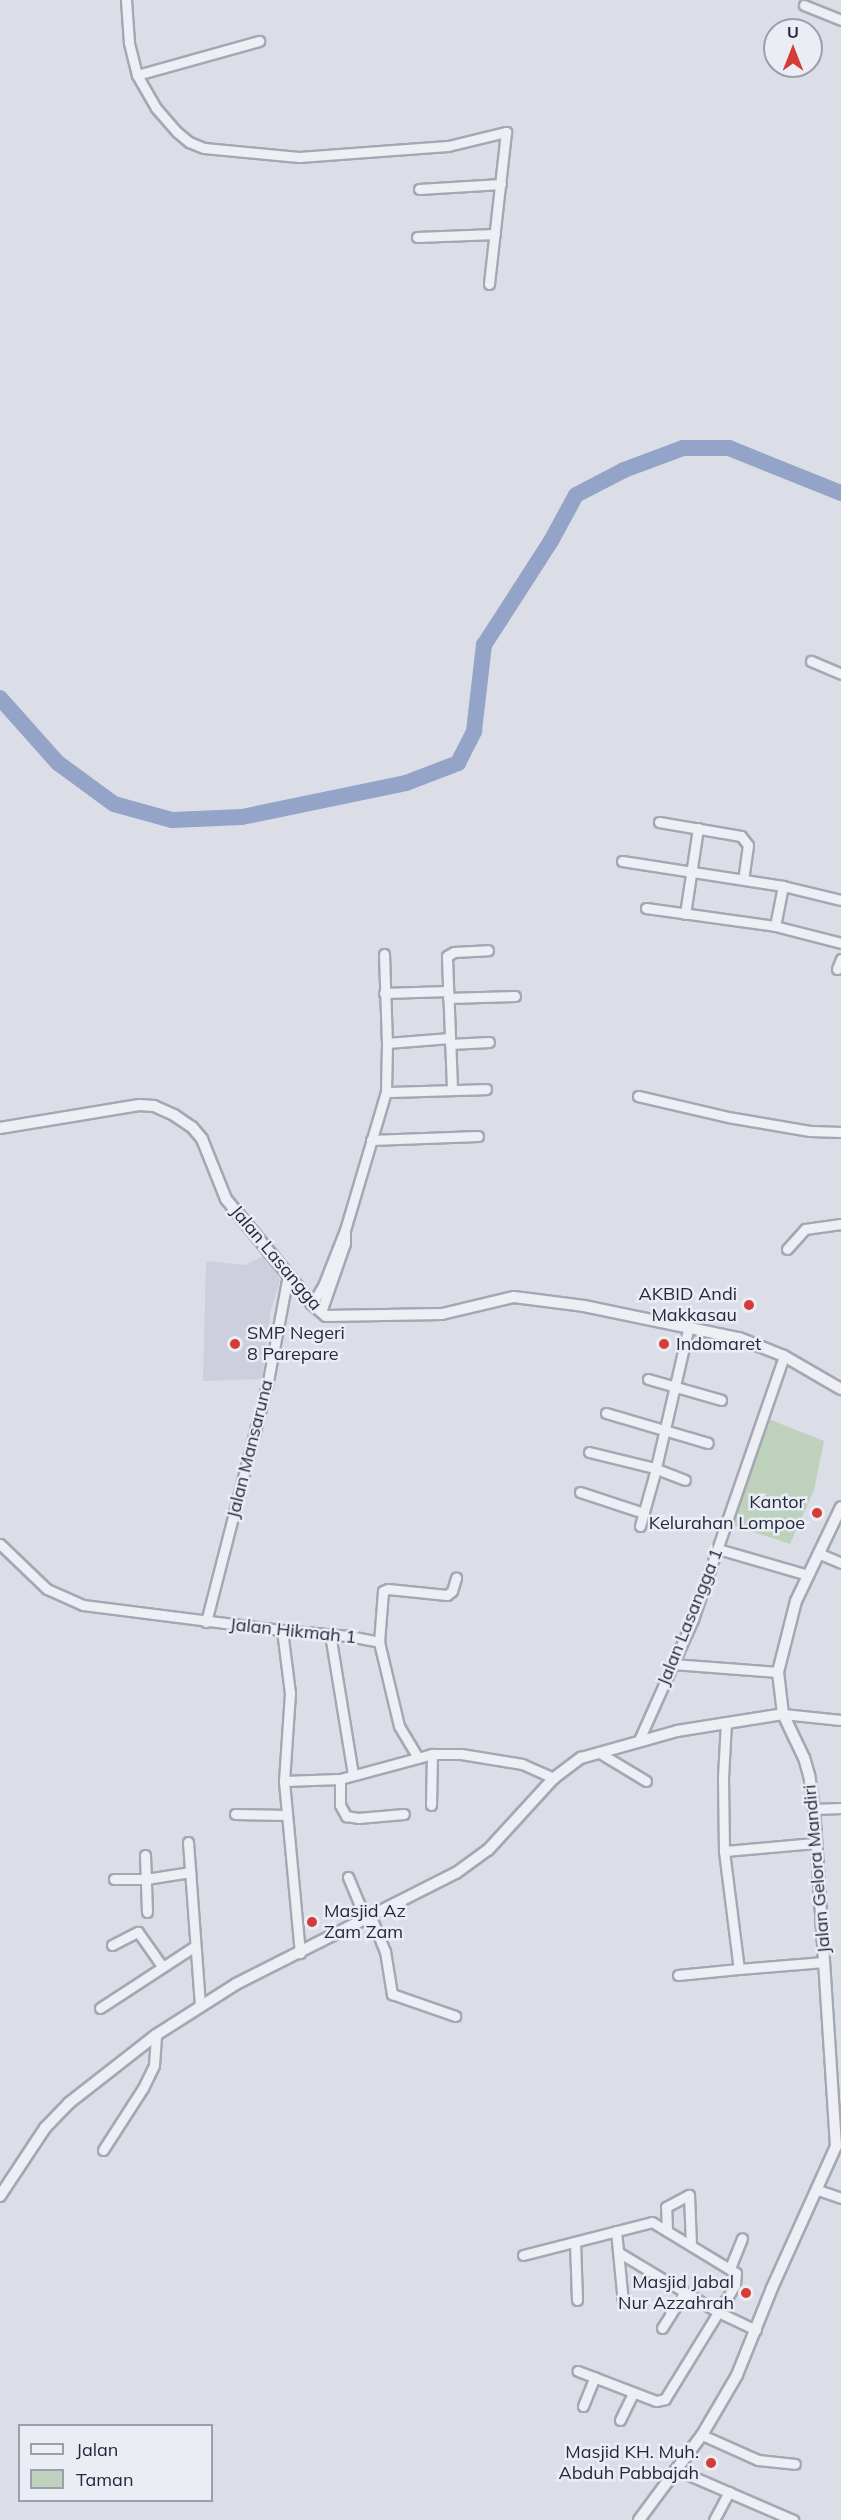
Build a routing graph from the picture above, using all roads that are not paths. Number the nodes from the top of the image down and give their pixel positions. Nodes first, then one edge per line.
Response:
1 (126, 0) edge
2 (804, 5) dead end
3 (841, 20) edge
4 (259, 41) dead end
5 (136, 75) junction
6 (501, 184) junction
7 (419, 189) dead end
8 (495, 234) junction
9 (417, 237) dead end
10 (489, 284) dead end
11 (811, 661) dead end
12 (841, 674) edge
13 (659, 822) dead end
14 (698, 828) junction
15 (622, 861) dead end
16 (692, 872) junction
17 (743, 879) junction
18 (783, 886) junction
19 (841, 900) edge
20 (646, 908) dead end
21 (685, 914) junction
22 (776, 926) junction
23 (841, 943) edge
24 (488, 950) dead end
25 (384, 954) dead end
26 (841, 959) edge
27 (837, 969) dead end
28 (384, 993) junction
29 (448, 994) junction
30 (515, 996) dead end
31 (450, 1041) junction
32 (489, 1042) dead end
33 (387, 1043) junction
34 (452, 1088) junction
35 (486, 1089) dead end
36 (386, 1092) junction
37 (638, 1096) dead end
38 (0, 1128) edge
39 (841, 1132) edge
40 (478, 1136) dead end
41 (371, 1140) junction
42 (841, 1224) edge
43 (345, 1230) junction
44 (787, 1249) dead end
45 (288, 1275) junction
46 (312, 1304) junction
47 (321, 1312) junction
48 (689, 1326) junction
49 (784, 1356) junction
50 (648, 1379) dead end
51 (674, 1387) junction
52 (841, 1389) edge
53 (721, 1400) dead end
54 (606, 1413) dead end
55 (663, 1431) junction
56 (708, 1443) dead end
57 (589, 1452) dead end
58 (654, 1468) junction
59 (685, 1480) dead end
60 (580, 1492) dead end
61 (841, 1507) edge
62 (644, 1513) junction
63 (640, 1526) dead end
64 (0, 1544) edge
65 (718, 1550) junction
66 (818, 1553) junction
67 (841, 1563) edge
68 (808, 1575) junction
69 (456, 1578) dead end
70 (206, 1622) junction
71 (282, 1630) junction
72 (330, 1634) junction
73 (379, 1642) junction
74 (673, 1664) junction
75 (778, 1672) junction
76 (783, 1714) junction
77 (841, 1720) edge
78 (726, 1722) junction
79 (639, 1740) junction
80 (598, 1752) junction
81 (432, 1754) junction
82 (418, 1758) junction
83 (353, 1774) junction
84 (554, 1778) junction
85 (340, 1779) junction
86 (284, 1781) junction
87 (646, 1781) dead end
88 (431, 1805) dead end
89 (841, 1808) edge
90 (814, 1809) junction
91 (235, 1814) dead end
92 (404, 1814) dead end
93 (287, 1815) junction
94 (188, 1842) dead end
95 (816, 1844) junction
96 (724, 1851) junction
97 (145, 1856) dead end
98 (190, 1872) junction
99 (348, 1877) dead end
100 (114, 1879) dead end
101 (146, 1879) junction
102 (147, 1912) dead end
103 (368, 1919) junction
104 (112, 1945) dead end
105 (195, 1946) junction
106 (300, 1953) junction
107 (824, 1962) junction
108 (162, 1965) junction
109 (739, 1969) junction
110 (678, 1975) dead end
111 (200, 2005) junction
112 (100, 2008) dead end
113 (454, 2016) dead end
114 (156, 2035) junction
115 (838, 2102) edge
116 (103, 2150) dead end
117 (818, 2190) junction
118 (0, 2196) edge
119 (841, 2198) edge
120 (616, 2231) junction
121 (667, 2231) junction
122 (742, 2238) dead end
123 (574, 2242) junction
124 (691, 2245) junction
125 (618, 2252) junction
126 (523, 2255) dead end
127 (730, 2268) junction
128 (684, 2293) junction
129 (577, 2300) dead end
130 (623, 2302) dead end
131 (718, 2312) junction
132 (662, 2328) dead end
133 (756, 2330) junction
134 (578, 2371) dead end
135 (596, 2377) junction
136 (633, 2393) junction
137 (583, 2406) dead end
138 (620, 2420) dead end
139 (702, 2435) junction
140 (795, 2464) dead end
141 (675, 2469) junction
142 (729, 2492) junction
143 (772, 2511) junction
144 (639, 2520) edge
145 (714, 2520) edge
146 (767, 2520) edge
147 (793, 2520) edge

1 - 5 street
2 - 3 street
4 - 5 street
5 - 6 street
6 - 7 street
6 - 8 street
8 - 9 street
8 - 10 street
11 - 12 street
13 - 14 street
14 - 16 street
14 - 17 street
15 - 16 street
16 - 17 street
16 - 21 street
17 - 18 street
18 - 19 street
18 - 22 street
20 - 21 street
21 - 22 street
22 - 23 street
24 - 29 street
25 - 28 street
26 - 27 street
28 - 29 street
28 - 33 street
29 - 30 street
29 - 31 street
31 - 32 street
31 - 33 street
31 - 34 street
33 - 36 street
34 - 35 street
34 - 36 street
36 - 41 street
37 - 39 street
38 - 45 street, Jalan Lasangga
40 - 41 street
41 - 43 street
42 - 44 street
43 - 46 street
43 - 47 street
45 - 46 street, Jalan Lasangga
45 - 70 street, Jalan Mansaruna
46 - 47 street, Jalan Lasangga
47 - 48 street, Jalan Lasangga
48 - 49 street, Jalan Lasangga
48 - 51 street
49 - 52 street, Jalan Lasangga
49 - 65 street, Jalan Lasangga 1
50 - 51 street
51 - 53 street
51 - 55 street
54 - 55 street
55 - 56 street
55 - 58 street
57 - 58 street
58 - 59 street
58 - 62 street
60 - 62 street
61 - 66 street, Jalan Gelora Mandiri
62 - 63 street
64 - 70 street, Jalan Hikmah 1
65 - 68 street
65 - 74 street, Jalan Lasangga 1
66 - 67 street
66 - 68 street, Jalan Gelora Mandiri
68 - 75 street, Jalan Gelora Mandiri
69 - 73 street
70 - 71 street, Jalan Hikmah 1
71 - 72 street, Jalan Hikmah 1
71 - 86 street
72 - 73 street, Jalan Hikmah 1
72 - 83 street
73 - 82 street, Jalan Hikmah 1
74 - 75 street
74 - 79 street, Jalan Lasangga 1
75 - 76 street, Jalan Gelora Mandiri
76 - 77 street
76 - 78 street
76 - 90 street, Jalan Gelora Mandiri
78 - 79 street
78 - 96 street
79 - 80 street
80 - 84 street
80 - 87 street
81 - 82 street
81 - 84 street
81 - 88 street
82 - 83 street
83 - 85 street
84 - 103 street
85 - 86 street
85 - 92 street
86 - 93 street
89 - 90 street
90 - 95 street, Jalan Gelora Mandiri
91 - 93 street
93 - 106 street
94 - 98 street
95 - 96 street
95 - 107 street, Jalan Gelora Mandiri
96 - 109 street
97 - 101 street
98 - 101 street
98 - 105 street
99 - 103 street
100 - 101 street
101 - 102 street
103 - 106 street
103 - 113 street
104 - 108 street
105 - 108 street
105 - 111 street
106 - 111 street
107 - 109 street
107 - 115 street, Jalan Gelora Mandiri
108 - 112 street
109 - 110 street
111 - 114 street
114 - 116 street
114 - 118 street
115 - 117 street, Jalan Gelora Mandiri
117 - 119 street
117 - 133 street, Jalan Gelora Mandiri
120 - 121 street
120 - 123 street
120 - 125 street
121 - 124 street
121 - 124 street
122 - 127 street
123 - 126 street
123 - 129 street
124 - 127 street
125 - 128 street
125 - 130 street
127 - 131 street
128 - 131 street
128 - 132 street
131 - 133 street
131 - 136 street
133 - 139 street, Jalan Gelora Mandiri
134 - 135 street
135 - 136 street
135 - 137 street
136 - 138 street
139 - 140 street
139 - 141 street, Jalan Gelora Mandiri
141 - 142 street
141 - 144 street, Jalan Gelora Mandiri
142 - 143 street
142 - 145 street
143 - 146 street
143 - 147 street

